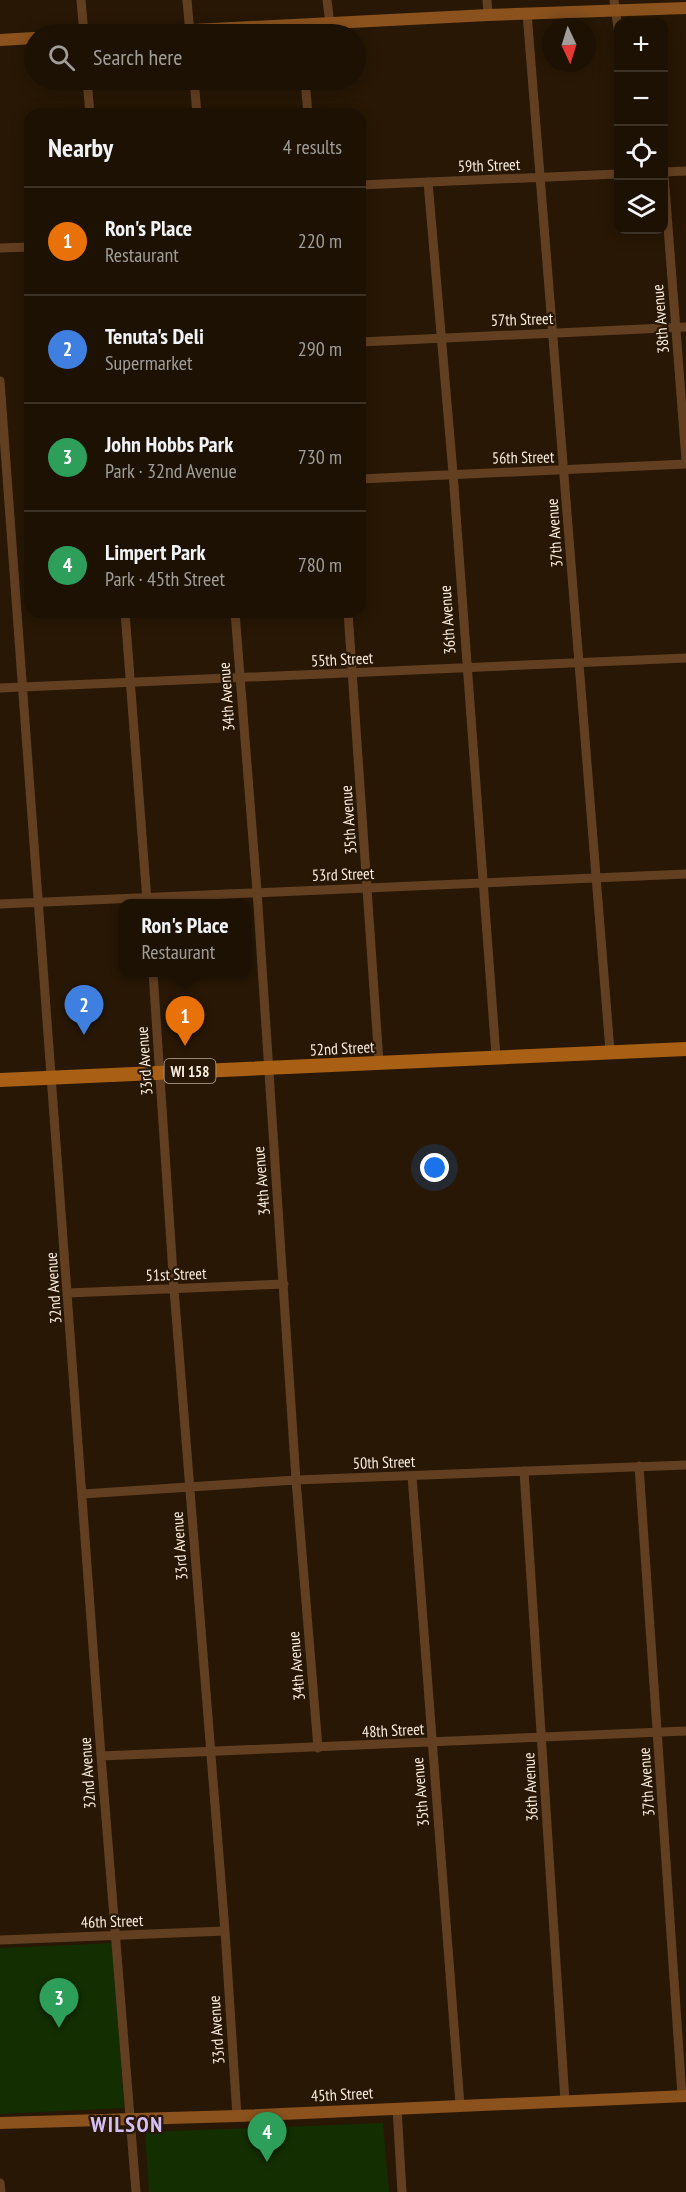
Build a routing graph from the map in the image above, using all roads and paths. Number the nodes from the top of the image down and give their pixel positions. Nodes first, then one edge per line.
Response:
1 (81, 0) edge
2 (187, 0) edge
3 (327, 0) edge
4 (487, 0) edge
5 (614, 6) edge
6 (686, 8) edge
7 (527, 13) junction
8 (488, 15) junction
9 (83, 24) edge
10 (189, 24) edge
11 (330, 24) joint
12 (24, 39) edge
13 (0, 40) edge
14 (88, 90) edge
15 (195, 90) edge
16 (306, 90) edge
17 (89, 108) edge
18 (196, 108) edge
19 (307, 108) edge
20 (686, 171) edge
21 (668, 173) edge
22 (614, 174) edge
23 (540, 178) junction
24 (664, 180) edge
25 (428, 182) junction
26 (366, 185) edge
27 (24, 247) edge
28 (0, 248) edge
29 (681, 327) edge
30 (554, 333) junction
31 (441, 337) junction
32 (366, 342) edge
33 (0, 381) edge
34 (2, 434) edge
35 (686, 462) edge
36 (564, 471) junction
37 (453, 473) junction
38 (366, 479) edge
39 (126, 618) edge
40 (235, 618) edge
41 (348, 618) edge
42 (686, 658) edge
43 (579, 663) junction
44 (465, 668) junction
45 (353, 674) junction
46 (239, 678) junction
47 (131, 683) junction
48 (0, 688) edge
49 (22, 688) junction
50 (686, 874) edge
51 (596, 878) junction
52 (482, 883) junction
53 (368, 889) junction
54 (257, 891) junction
55 (147, 899) edge
56 (159, 899) edge
57 (119, 901) edge
58 (38, 902) junction
59 (0, 904) edge
60 (153, 977) edge
61 (686, 1048) edge
62 (610, 1051) junction
63 (496, 1056) junction
64 (379, 1063) junction
65 (267, 1068) junction
66 (161, 1072) junction
67 (52, 1078) junction
68 (0, 1080) edge
69 (284, 1284) junction
70 (174, 1289) junction
71 (68, 1293) junction
72 (686, 1465) edge
73 (639, 1466) junction
74 (524, 1471) junction
75 (412, 1476) junction
76 (296, 1480) junction
77 (190, 1486) junction
78 (82, 1494) junction
79 (686, 1731) edge
80 (657, 1732) junction
81 (542, 1738) junction
82 (432, 1743) junction
83 (318, 1748) junction
84 (210, 1751) junction
85 (101, 1756) junction
86 (225, 1931) junction
87 (116, 1936) junction
88 (0, 1940) edge
89 (684, 2096) edge
90 (566, 2101) junction
91 (460, 2105) junction
92 (397, 2108) junction
93 (237, 2116) junction
94 (130, 2118) junction
95 (0, 2122) edge
96 (0, 2183) edge
97 (1, 2192) edge
98 (136, 2192) edge
99 (402, 2192) edge

1 - 9 street
2 - 10 street
3 - 11 street
4 - 8 street
5 - 6 street
5 - 7 street
7 - 8 street
7 - 23 street, 37th Avenue
8 - 11 street
12 - 13 street
14 - 17 street
15 - 18 street
16 - 19 street
20 - 21 street
22 - 23 street, 59th Street
23 - 25 street, 59th Street
23 - 30 street, 37th Avenue
24 - 29 street, 38th Avenue
25 - 26 street, 59th Street
25 - 31 street, 36th Avenue
27 - 28 street
29 - 30 street, 57th Street
29 - 35 street, 38th Avenue
30 - 31 street, 57th Street
30 - 36 street, 37th Avenue
31 - 32 street, 57th Street
31 - 37 street, 36th Avenue
33 - 34 street, 32nd Avenue
34 - 49 street, 32nd Avenue
35 - 36 street, 56th Street
36 - 37 street, 56th Street
36 - 43 street, 37th Avenue
37 - 38 street, 56th Street
37 - 44 street, 36th Avenue
39 - 47 street
40 - 46 street, 34th Avenue
41 - 45 street, 35th Avenue
42 - 43 street, 55th Street
43 - 44 street, 55th Street
43 - 51 street, 37th Avenue
44 - 45 street, 55th Street
44 - 52 street, 36th Avenue
45 - 46 street, 55th Street
45 - 53 street, 35th Avenue
46 - 47 street, 55th Street
46 - 54 street, 34th Avenue
47 - 49 street, 55th Street
47 - 55 street
48 - 49 street, 55th Street
49 - 58 street, 32nd Avenue
50 - 51 street, 53rd Street
51 - 52 street, 53rd Street
51 - 62 street, 37th Avenue
52 - 53 street, 53rd Street
52 - 63 street, 36th Avenue
53 - 54 street, 53rd Street
53 - 64 street, 35th Avenue
54 - 56 street, 53rd Street
54 - 65 street, 34th Avenue
57 - 58 street, 53rd Street
58 - 59 street, 53rd Street
58 - 67 street, 32nd Avenue
60 - 66 street, 33rd Avenue
61 - 62 main road, 52nd Street / WI 158
62 - 63 main road, 52nd Street / WI 158
63 - 64 main road, 52nd Street / WI 158
64 - 65 main road, 52nd Street / WI 158
65 - 66 main road, 52nd Street / WI 158
65 - 69 street, 34th Avenue
66 - 67 main road, 52nd Street / WI 158
66 - 70 street, 33rd Avenue
67 - 68 main road, 52nd Street / WI 158
67 - 71 street, 32nd Avenue
69 - 70 street, 51st Street
69 - 76 street, 34th Avenue
70 - 71 street, 51st Street
70 - 77 street, 33rd Avenue
71 - 78 street, 32nd Avenue
72 - 73 street, 50th Street
73 - 74 street, 50th Street
73 - 80 street, 37th Avenue
74 - 75 street, 50th Street
74 - 81 street, 36th Avenue
75 - 76 street, 50th Street
75 - 82 street, 35th Avenue
76 - 77 street, 50th Street
76 - 83 street, 34th Avenue
77 - 78 street, 50th Street
77 - 84 street, 33rd Avenue
78 - 85 street, 32nd Avenue
79 - 80 street, 48th Street
80 - 81 street, 48th Street
80 - 89 street, 37th Avenue
81 - 82 street, 48th Street
81 - 90 street, 36th Avenue
82 - 83 street, 48th Street
82 - 91 street, 35th Avenue
83 - 84 street, 48th Street
84 - 85 street, 48th Street
84 - 86 street, 33rd Avenue
85 - 87 street, 32nd Avenue
86 - 87 street, 46th Street
86 - 93 street, 33rd Avenue
87 - 88 street, 46th Street
87 - 94 street, 32nd Avenue
89 - 90 street, 45th Street
90 - 91 street, 45th Street
91 - 92 street, 45th Street
92 - 93 street, 45th Street
92 - 99 street
93 - 94 street, 45th Street
94 - 95 street, 45th Street
94 - 98 street, 32nd Avenue
96 - 97 street

